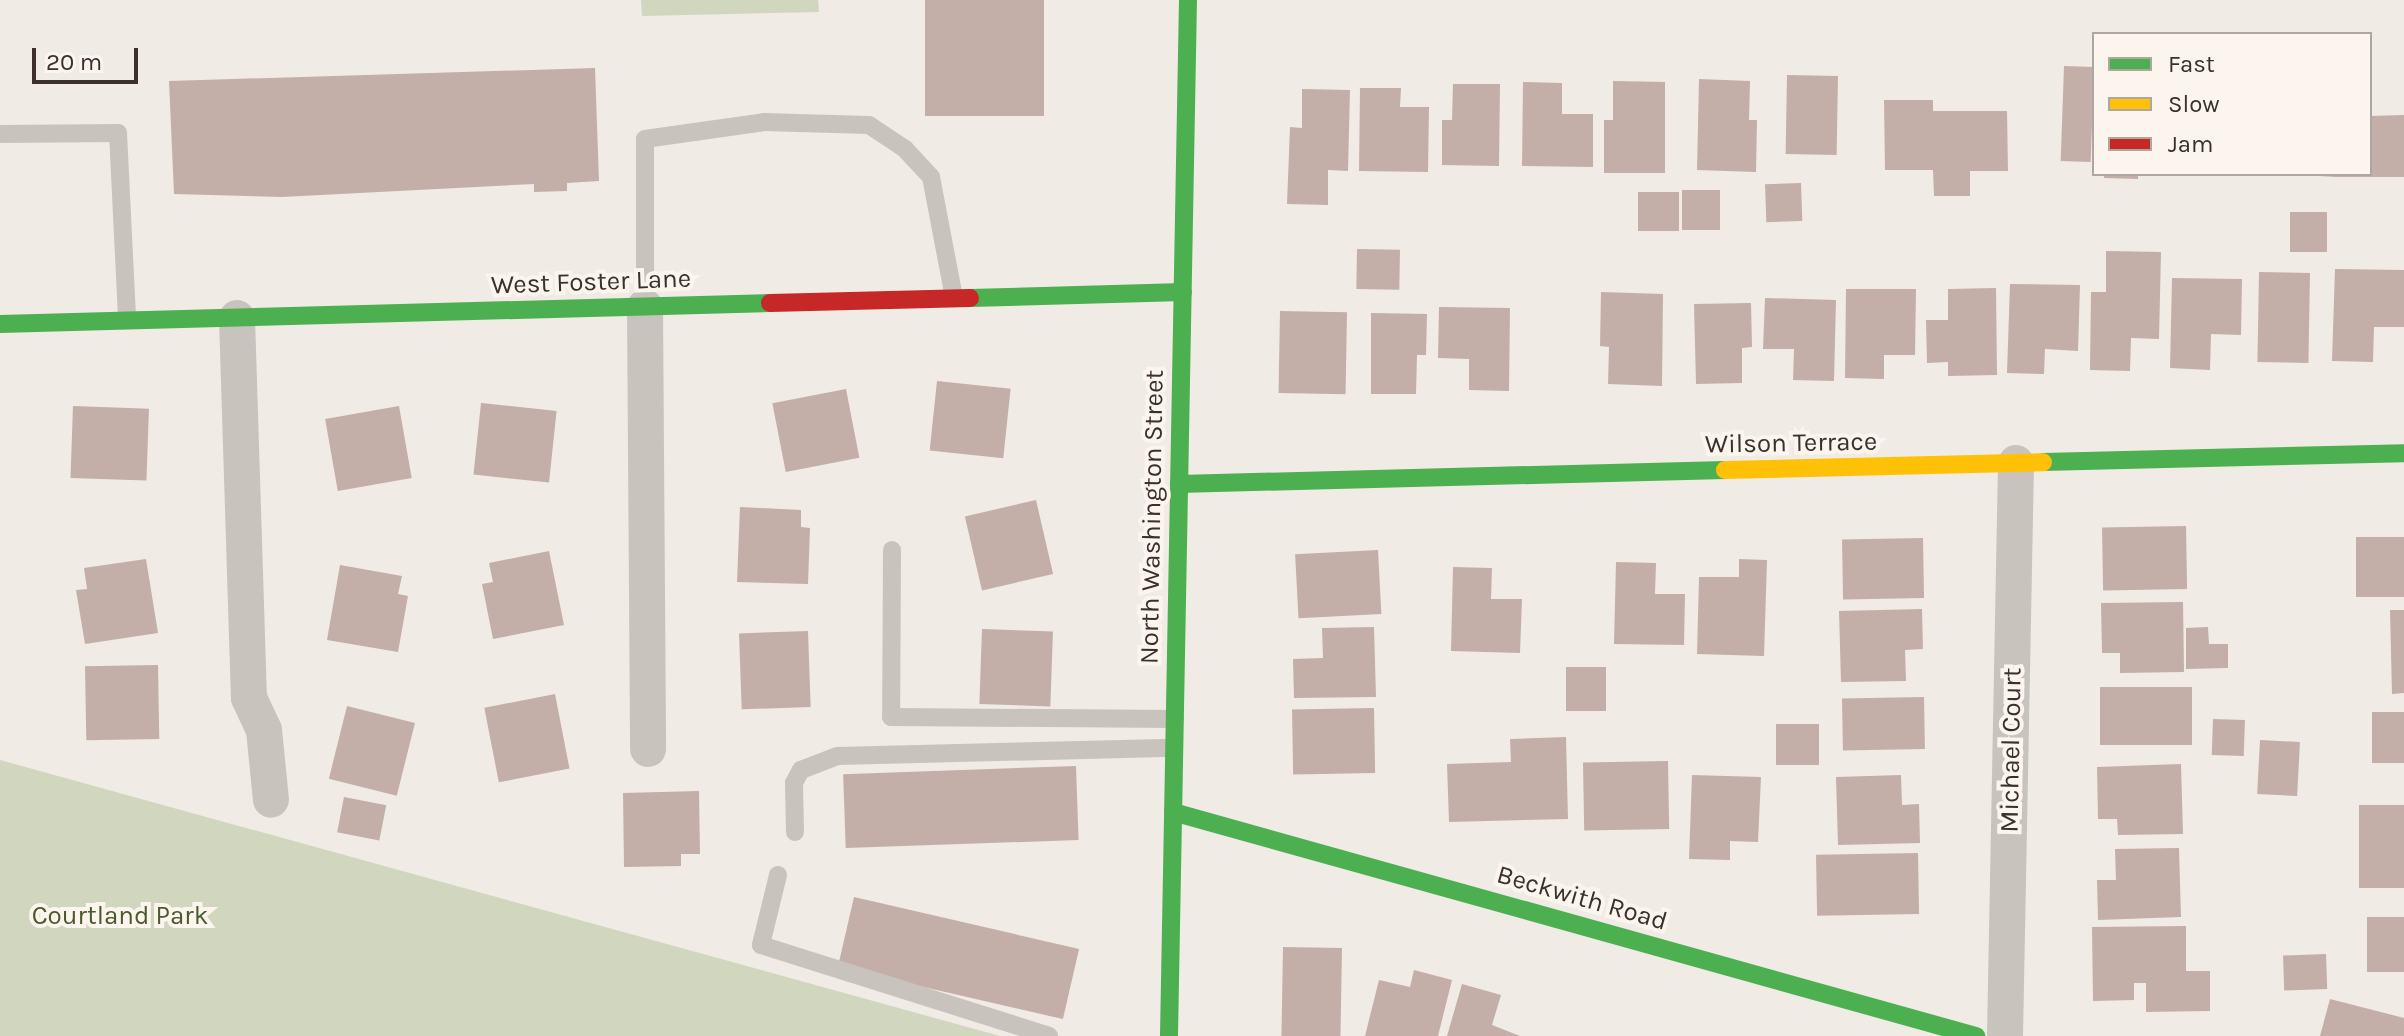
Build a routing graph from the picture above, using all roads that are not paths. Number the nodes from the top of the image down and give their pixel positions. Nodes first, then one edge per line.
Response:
1 (1188, 0) edge
2 (0, 134) edge
3 (1183, 292) junction
4 (954, 298) junction
5 (645, 307) junction
6 (237, 318) junction
7 (127, 321) junction
8 (0, 324) edge
9 (2404, 453) edge
10 (2016, 463) junction
11 (1179, 484) junction
12 (892, 550) dead end
13 (1175, 719) junction
14 (1174, 748) junction
15 (648, 749) dead end
16 (271, 800) dead end
17 (1173, 812) junction
18 (795, 832) dead end
19 (778, 875) dead end
20 (1049, 1036) edge
21 (1169, 1036) edge
22 (1976, 1036) edge
23 (2005, 1036) edge

1 - 3 street, North Washington Street
2 - 7 lane
3 - 4 street, West Foster Lane
3 - 11 street, North Washington Street
4 - 5 street, West Foster Lane
4 - 5 lane
5 - 6 street, West Foster Lane
5 - 15 street
6 - 7 street, West Foster Lane
6 - 16 street
7 - 8 street, West Foster Lane
9 - 10 street, Wilson Terrace
10 - 11 street, Wilson Terrace
10 - 23 street, Michael Court
11 - 13 street, North Washington Street
12 - 13 lane
13 - 14 street, North Washington Street
14 - 17 street, North Washington Street
14 - 18 lane
17 - 21 street, North Washington Street
17 - 22 street, Beckwith Road
19 - 20 lane

